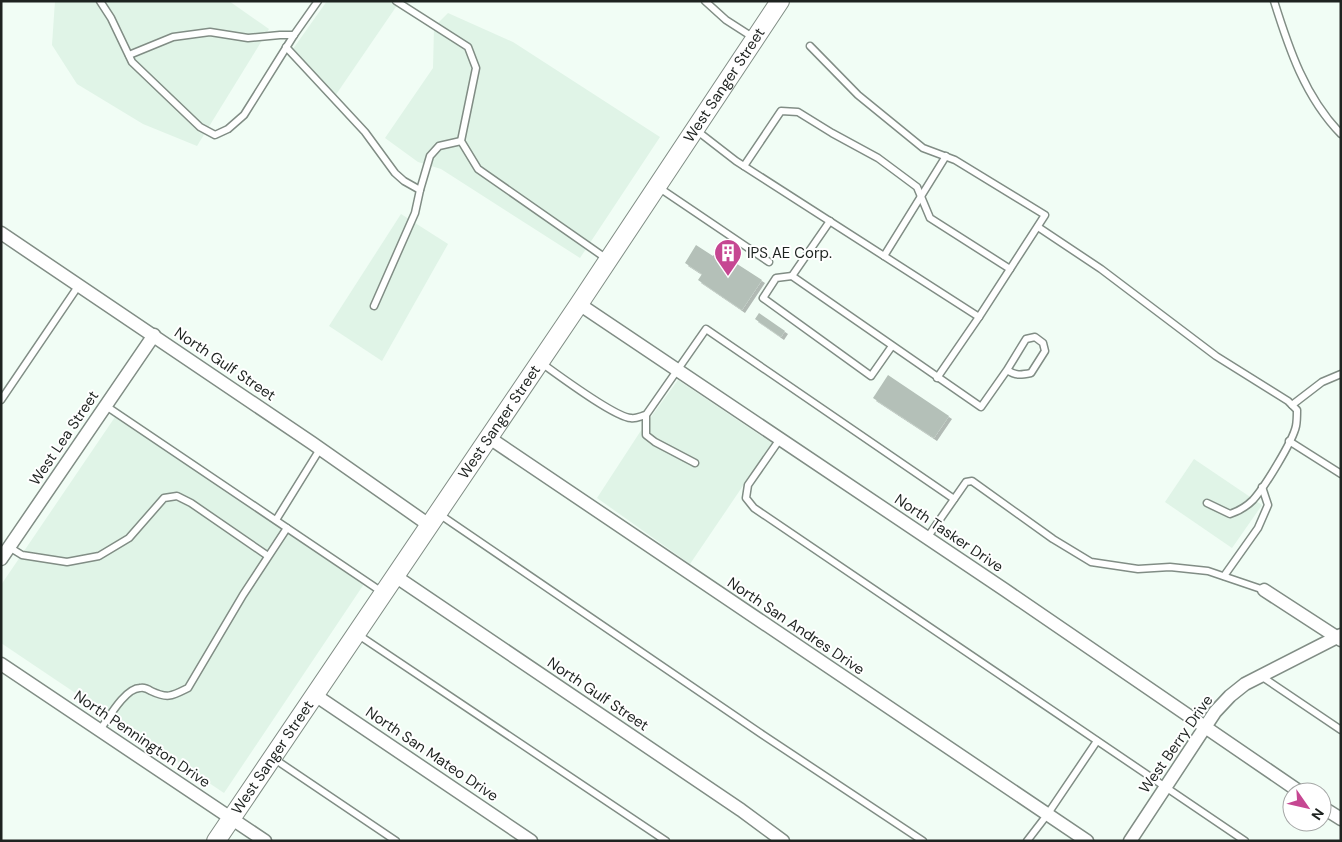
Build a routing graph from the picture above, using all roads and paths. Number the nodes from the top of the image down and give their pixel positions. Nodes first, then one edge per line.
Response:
1 (100, 1) edge
2 (318, 1) edge
3 (396, 1) edge
4 (705, 1) edge
5 (780, 1) edge
6 (1274, 1) edge
7 (294, 35) junction
8 (755, 38) junction
9 (286, 46) junction
10 (810, 46) dead end
11 (128, 55) junction
12 (695, 129) junction
13 (1341, 134) edge
14 (461, 142) junction
15 (946, 156) junction
16 (744, 166) junction
17 (657, 186) junction
18 (420, 190) junction
19 (920, 196) junction
20 (830, 222) junction
21 (1038, 227) junction
22 (1, 233) edge
23 (884, 256) junction
24 (608, 260) junction
25 (769, 262) dead end
26 (1010, 269) junction
27 (792, 276) junction
28 (79, 285) junction
29 (578, 304) junction
30 (374, 306) dead end
31 (979, 317) junction
32 (154, 335) junction
33 (892, 346) junction
34 (539, 361) junction
35 (678, 370) junction
36 (1007, 370) junction
37 (1341, 374) edge
38 (937, 378) junction
39 (1, 400) edge
40 (1292, 405) junction
41 (106, 406) junction
42 (646, 415) junction
43 (488, 438) junction
44 (780, 439) junction
45 (1289, 441) junction
46 (320, 449) junction
47 (695, 463) dead end
48 (1341, 474) edge
49 (1262, 487) junction
50 (954, 499) junction
51 (1207, 503) dead end
52 (433, 519) junction
53 (276, 520) junction
54 (287, 528) junction
55 (927, 538) junction
56 (9, 547) junction
57 (268, 556) junction
58 (1, 559) edge
59 (395, 576) junction
60 (1224, 576) junction
61 (1264, 590) joint
62 (383, 593) junction
63 (356, 634) junction
64 (1339, 638) edge
65 (1, 664) edge
66 (1261, 676) junction
67 (315, 695) junction
68 (1205, 728) junction
69 (100, 730) junction
70 (1341, 730) edge
71 (1097, 741) junction
72 (272, 757) junction
73 (1285, 782) edge
74 (1165, 787) junction
75 (1047, 815) junction
76 (232, 818) junction
77 (216, 841) edge
78 (265, 841) edge
79 (396, 841) edge
80 (531, 841) edge
81 (666, 841) edge
82 (783, 841) edge
83 (923, 841) edge
84 (1027, 841) edge
85 (1087, 841) edge
86 (1130, 841) edge
87 (1246, 841) edge

1 - 11 lane
2 - 7 lane
3 - 14 lane
4 - 8 lane
5 - 8 main road, West Sanger Street
6 - 13 lane
7 - 9 lane
7 - 11 lane
8 - 12 main road, West Sanger Street
9 - 11 lane
9 - 18 lane
10 - 15 lane
12 - 16 lane
12 - 17 main road, West Sanger Street
14 - 18 lane
14 - 24 lane
15 - 19 lane
15 - 21 lane
16 - 19 lane
16 - 20 lane
17 - 24 main road, West Sanger Street
17 - 25 lane
18 - 30 lane
19 - 23 lane
19 - 26 lane
20 - 23 lane
20 - 27 lane
21 - 26 lane
21 - 40 lane
22 - 28 street, North Gulf Street
23 - 31 lane
24 - 29 main road, West Sanger Street
26 - 31 lane
27 - 33 lane
27 - 33 lane
28 - 32 street, North Gulf Street
28 - 39 lane
29 - 34 main road, West Sanger Street
29 - 35 street, North Tasker Drive
31 - 38 lane
32 - 41 street, West Lea Street
32 - 46 street, North Gulf Street
33 - 38 lane
34 - 42 lane
34 - 43 main road, West Sanger Street
35 - 42 lane
35 - 44 street, North Tasker Drive
35 - 50 lane
36 - 36 lane
36 - 38 lane
37 - 40 lane
40 - 45 lane
41 - 53 lane
41 - 56 street, West Lea Street
42 - 47 lane
43 - 52 main road, West Sanger Street
43 - 75 street, North San Andres Drive
44 - 55 street, North Tasker Drive
44 - 71 lane
45 - 48 lane
45 - 49 lane
46 - 52 street, North Gulf Street
46 - 53 lane
49 - 51 lane
49 - 60 lane
50 - 55 lane
50 - 60 lane
52 - 59 main road, West Sanger Street
52 - 83 lane
53 - 54 lane
54 - 57 lane
54 - 62 lane
55 - 68 street, North Tasker Drive
56 - 57 lane
56 - 58 street, West Lea Street
57 - 69 lane
59 - 62 main road, West Sanger Street
59 - 82 street, North Gulf Street
60 - 61 lane
61 - 64 street
62 - 63 main road, West Sanger Street
63 - 67 main road, West Sanger Street
63 - 81 lane
64 - 66 street, West Berry Drive
65 - 69 street, North Pennington Drive
66 - 68 street, West Berry Drive
66 - 70 lane
67 - 72 main road, West Sanger Street
67 - 80 street, North San Mateo Drive
68 - 73 street, North Tasker Drive
68 - 74 street, West Berry Drive
69 - 76 street, North Pennington Drive
71 - 74 lane
71 - 75 lane
72 - 76 main road, West Sanger Street
72 - 79 lane
74 - 86 street, West Berry Drive
74 - 87 lane
75 - 84 lane
75 - 85 street, North San Andres Drive
76 - 77 main road, West Sanger Street
76 - 78 street, North Pennington Drive

